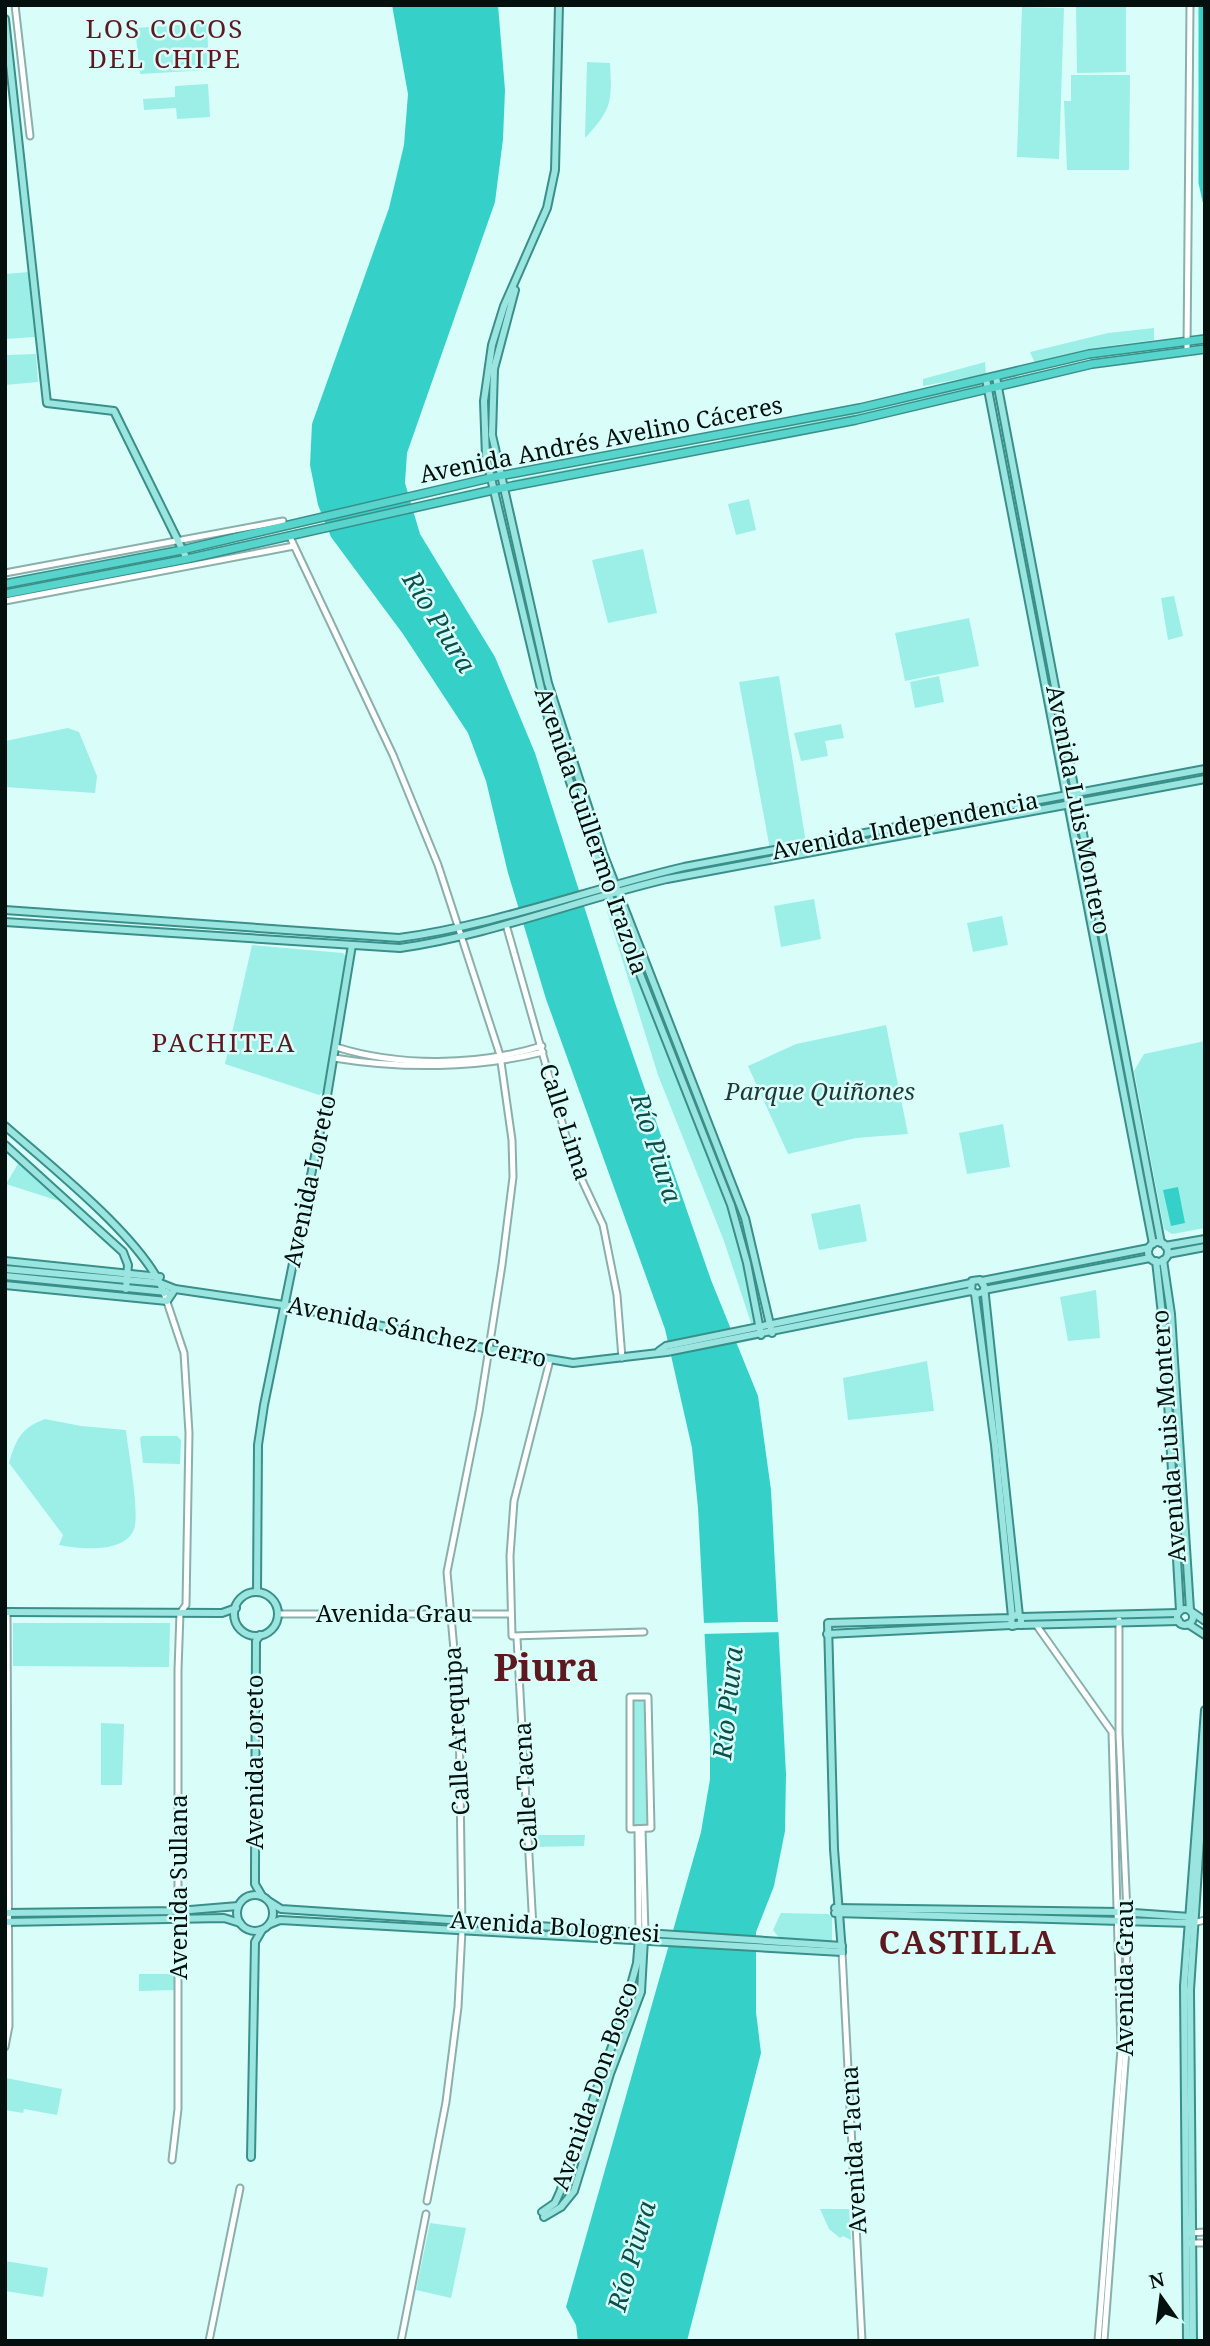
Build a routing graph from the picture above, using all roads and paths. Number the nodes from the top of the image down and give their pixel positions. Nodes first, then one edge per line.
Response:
1 (16, 5) edge
2 (559, 5) edge
3 (1190, 5) edge
4 (5, 19) edge
5 (30, 136) dead end
6 (507, 307) junction
7 (1205, 339) edge
8 (1188, 341) junction
9 (1205, 349) edge
10 (1188, 350) junction
11 (996, 377) junction
12 (986, 379) junction
13 (999, 388) junction
14 (988, 390) junction
15 (499, 476) junction
16 (490, 478) junction
17 (502, 488) junction
18 (493, 490) junction
19 (283, 521) dead end
20 (290, 537) junction
21 (178, 541) junction
22 (294, 546) junction
23 (182, 550) junction
24 (187, 559) junction
25 (5, 573) edge
26 (5, 584) edge
27 (5, 594) edge
28 (5, 601) edge
29 (1205, 769) edge
30 (1205, 779) edge
31 (1076, 793) junction
32 (1066, 795) junction
33 (1078, 803) junction
34 (1068, 804) junction
35 (596, 833) junction
36 (588, 835) junction
37 (614, 883) junction
38 (607, 889) junction
39 (617, 891) junction
40 (5, 910) edge
41 (512, 918) junction
42 (5, 922) edge
43 (507, 928) dead end
44 (458, 929) junction
45 (354, 937) junction
46 (461, 937) junction
47 (352, 947) junction
48 (336, 1047) junction
49 (542, 1049) junction
50 (334, 1058) junction
51 (500, 1058) junction
52 (5, 1126) edge
53 (5, 1144) edge
54 (1205, 1239) edge
55 (1163, 1244) junction
56 (1151, 1246) junction
57 (1205, 1247) edge
58 (1159, 1258) junction
59 (5, 1261) edge
60 (14, 1266) junction
61 (5, 1269) edge
62 (1017, 1274) junction
63 (157, 1275) junction
64 (5, 1276) edge
65 (127, 1276) junction
66 (982, 1281) junction
67 (160, 1283) junction
68 (1019, 1283) junction
69 (5, 1285) edge
70 (126, 1289) junction
71 (176, 1289) junction
72 (977, 1290) junction
73 (164, 1293) junction
74 (765, 1300) junction
75 (167, 1301) junction
76 (878, 1301) junction
77 (755, 1302) junction
78 (284, 1305) junction
79 (880, 1309) junction
80 (770, 1324) junction
81 (760, 1331) junction
82 (772, 1333) junction
83 (489, 1349) junction
84 (622, 1358) junction
85 (550, 1360) junction
86 (1185, 1548) junction
87 (1176, 1549) junction
88 (1188, 1582) junction
89 (1178, 1583) junction
90 (257, 1592) junction
91 (236, 1608) junction
92 (1190, 1611) junction
93 (6, 1612) edge
94 (1179, 1612) junction
95 (180, 1613) junction
96 (222, 1613) junction
97 (278, 1614) junction
98 (450, 1614) junction
99 (510, 1614) junction
100 (1119, 1615) junction
101 (235, 1618) junction
102 (1016, 1620) junction
103 (1179, 1621) junction
104 (1205, 1621) edge
105 (1119, 1624) junction
106 (1188, 1624) junction
107 (1037, 1626) junction
108 (644, 1632) dead end
109 (827, 1634) junction
110 (1205, 1635) edge
111 (256, 1637) junction
112 (514, 1637) junction
113 (1205, 1710) edge
114 (1205, 1764) edge
115 (640, 1829) junction
116 (255, 1884) junction
117 (248, 1896) junction
118 (262, 1896) junction
119 (270, 1902) junction
120 (238, 1906) junction
121 (837, 1910) junction
122 (7, 1913) edge
123 (178, 1915) junction
124 (1123, 1916) junction
125 (463, 1919) junction
126 (1194, 1920) edge
127 (7, 1922) edge
128 (240, 1923) junction
129 (270, 1924) junction
130 (533, 1924) junction
131 (246, 1928) junction
132 (262, 1930) junction
133 (463, 1930) junction
134 (533, 1935) junction
135 (642, 1937) junction
136 (255, 1942) junction
137 (841, 1951) junction
138 (5, 2047) edge
139 (251, 2157) dead end
140 (172, 2160) dead end
141 (240, 2188) dead end
142 (427, 2201) dead end
143 (426, 2214) dead end
144 (1205, 2232) edge
145 (1189, 2233) junction
146 (1205, 2243) edge
147 (1189, 2244) junction
148 (209, 2341) edge
149 (401, 2341) edge
150 (862, 2341) edge
151 (1098, 2341) edge
152 (1104, 2341) edge
153 (1187, 2341) edge
154 (1193, 2341) edge

1 - 5 street
2 - 6 main road, Avenida Guillermo Irazola
3 - 8 street
4 - 21 main road
6 - 15 main road, Avenida Guillermo Irazola
6 - 16 main road, Avenida Guillermo Irazola
7 - 8 highway, Avenida Andrés Avelino Cáceres
8 - 10 street
8 - 11 highway, Avenida Andrés Avelino Cáceres
9 - 10 highway, Avenida Andrés Avelino Cáceres
10 - 13 highway, Avenida Andrés Avelino Cáceres
11 - 12 highway, Avenida Andrés Avelino Cáceres
11 - 13 main road, Avenida Luis Montero
12 - 14 main road, Avenida Luis Montero
12 - 15 highway, Avenida Andrés Avelino Cáceres
13 - 14 highway, Avenida Andrés Avelino Cáceres
13 - 31 main road, Avenida Luis Montero
14 - 17 highway, Avenida Andrés Avelino Cáceres
14 - 32 main road, Avenida Luis Montero
15 - 16 highway, Avenida Andrés Avelino Cáceres
15 - 17 main road, Avenida Guillermo Irazola
16 - 18 main road, Avenida Guillermo Irazola
16 - 23 highway, Avenida Andrés Avelino Cáceres
17 - 18 highway, Avenida Andrés Avelino Cáceres
17 - 35 main road, Avenida Guillermo Irazola
18 - 20 highway, Avenida Andrés Avelino Cáceres
18 - 36 main road, Avenida Guillermo Irazola
19 - 21 street
20 - 22 street, Calle Arequipa
20 - 24 highway, Avenida Andrés Avelino Cáceres
21 - 23 main road
21 - 25 street
22 - 28 street
22 - 44 street, Calle Arequipa
23 - 24 main road
23 - 26 highway, Avenida Andrés Avelino Cáceres
24 - 27 highway, Avenida Andrés Avelino Cáceres
29 - 31 main road, Avenida Independencia
30 - 33 main road, Avenida Independencia
31 - 32 main road, Avenida Independencia
31 - 33 main road, Avenida Luis Montero
32 - 34 main road, Avenida Luis Montero
32 - 37 main road, Avenida Independencia
33 - 34 main road, Avenida Independencia
33 - 55 main road, Avenida Luis Montero
34 - 39 main road, Avenida Independencia
34 - 56 main road, Avenida Luis Montero
35 - 36 main road
35 - 37 main road, Avenida Guillermo Irazola
36 - 38 main road, Avenida Guillermo Irazola
37 - 38 main road, Avenida Independencia
37 - 39 main road, Avenida Guillermo Irazola
38 - 39 main road, Avenida Independencia
38 - 41 main road
38 - 77 main road, Avenida Guillermo Irazola
39 - 74 main road, Avenida Guillermo Irazola
40 - 45 main road
41 - 44 main road
41 - 46 main road
42 - 47 main road
43 - 49 street, Calle Lima
44 - 45 main road
44 - 46 street, Calle Arequipa
45 - 47 main road, Avenida Loreto
46 - 47 main road
46 - 51 street, Calle Arequipa
47 - 48 main road, Avenida Loreto
48 - 50 main road, Avenida Loreto
48 - 51 street
49 - 51 street
49 - 84 street, Calle Lima
50 - 51 street
50 - 78 main road, Avenida Loreto
51 - 83 street, Calle Arequipa
52 - 63 main road
53 - 65 main road
54 - 55 main road
55 - 56 main road
55 - 58 main road, Avenida Luis Montero
56 - 58 main road, Avenida Luis Montero
56 - 62 main road
57 - 58 main road
58 - 68 main road
58 - 86 main road, Avenida Luis Montero
58 - 87 main road, Avenida Luis Montero
59 - 60 main road, Avenida Sánchez Cerro
60 - 61 main road, Avenida Sánchez Cerro
60 - 65 main road, Avenida Sánchez Cerro
62 - 66 main road
62 - 68 main road
63 - 65 main road, Avenida Sánchez Cerro
63 - 67 main road
63 - 71 main road, Avenida Sánchez Cerro
64 - 70 main road, Avenida Sánchez Cerro
65 - 67 main road, Avenida Sánchez Cerro
65 - 70 main road
66 - 72 main road
66 - 72 main road
67 - 71 main road, Avenida Sánchez Cerro
67 - 73 main road
68 - 72 main road
69 - 75 main road
70 - 73 main road, Avenida Sánchez Cerro
71 - 73 main road, Avenida Sánchez Cerro
71 - 75 main road
71 - 78 main road, Avenida Sánchez Cerro
72 - 76 main road
72 - 79 main road
72 - 102 main road
73 - 75 street, Avenida Sullana
74 - 77 main road
74 - 80 main road, Avenida Guillermo Irazola
75 - 95 street, Avenida Sullana
76 - 79 main road
76 - 80 main road
77 - 81 main road, Avenida Guillermo Irazola
78 - 83 main road, Avenida Sánchez Cerro
78 - 90 main road, Avenida Loreto
79 - 82 main road
80 - 81 main road
80 - 82 main road, Avenida Guillermo Irazola
81 - 82 main road
81 - 84 main road, Avenida Sánchez Cerro
83 - 85 main road, Avenida Sánchez Cerro
83 - 98 street, Calle Arequipa
84 - 85 main road, Avenida Sánchez Cerro
85 - 99 street, Calle Tacna
86 - 87 main road
86 - 88 main road, Avenida Luis Montero
87 - 89 main road, Avenida Luis Montero
88 - 89 main road
88 - 92 main road, Avenida Luis Montero
89 - 94 main road, Avenida Luis Montero
90 - 91 main road
90 - 97 main road
91 - 96 main road
91 - 101 main road
92 - 94 main road
92 - 104 main road
92 - 106 main road, Avenida Luis Montero
93 - 95 main road
93 - 122 street
94 - 100 main road
94 - 103 main road, Avenida Luis Montero
95 - 96 main road
95 - 123 street, Avenida Sullana
96 - 101 main road
97 - 98 street, Avenida Grau
97 - 111 main road
98 - 99 street, Avenida Grau
98 - 125 street, Calle Arequipa
99 - 112 street, Calle Tacna
100 - 102 main road
100 - 105 street, Avenida Grau
101 - 111 main road
102 - 107 main road
102 - 109 main road
102 - 109 main road, Avenida Tacna
103 - 105 main road
103 - 106 main road
105 - 107 main road
105 - 124 street, Avenida Grau
106 - 110 main road
107 - 124 street, Avenida Grau
108 - 112 street
109 - 121 main road, Avenida Tacna
111 - 116 main road, Avenida Loreto
112 - 130 street, Calle Tacna
113 - 126 main road
114 - 126 main road
115 - 115 street
115 - 135 street, Avenida Don Bosco
116 - 117 main road, Avenida Loreto
116 - 118 main road, Avenida Loreto
117 - 118 main road
117 - 120 main road
118 - 119 main road
119 - 125 main road, Avenida Bolognesi
119 - 129 main road
120 - 123 main road
120 - 128 main road
121 - 124 main road
121 - 137 main road, Avenida Tacna
122 - 123 main road
122 - 127 street
123 - 127 main road
123 - 128 main road
123 - 140 street, Avenida Sullana
124 - 126 main road
124 - 151 street, Avenida Grau
124 - 152 street, Avenida Grau
125 - 130 main road, Avenida Bolognesi
125 - 133 street, Calle Arequipa
126 - 145 main road
127 - 138 street
128 - 131 main road
129 - 132 main road
129 - 133 main road, Avenida Bolognesi
130 - 134 street, Calle Tacna
130 - 135 main road, Avenida Bolognesi
131 - 132 main road
131 - 136 main road
132 - 136 main road
133 - 134 main road, Avenida Bolognesi
133 - 142 street, Calle Arequipa
134 - 135 main road, Avenida Bolognesi
135 - 135 main road, Avenida Don Bosco
135 - 137 main road, Avenida Bolognesi
136 - 139 main road
137 - 150 street, Avenida Tacna
141 - 148 street
143 - 149 street
144 - 145 street
145 - 147 main road
146 - 147 street
147 - 153 main road
147 - 154 main road

